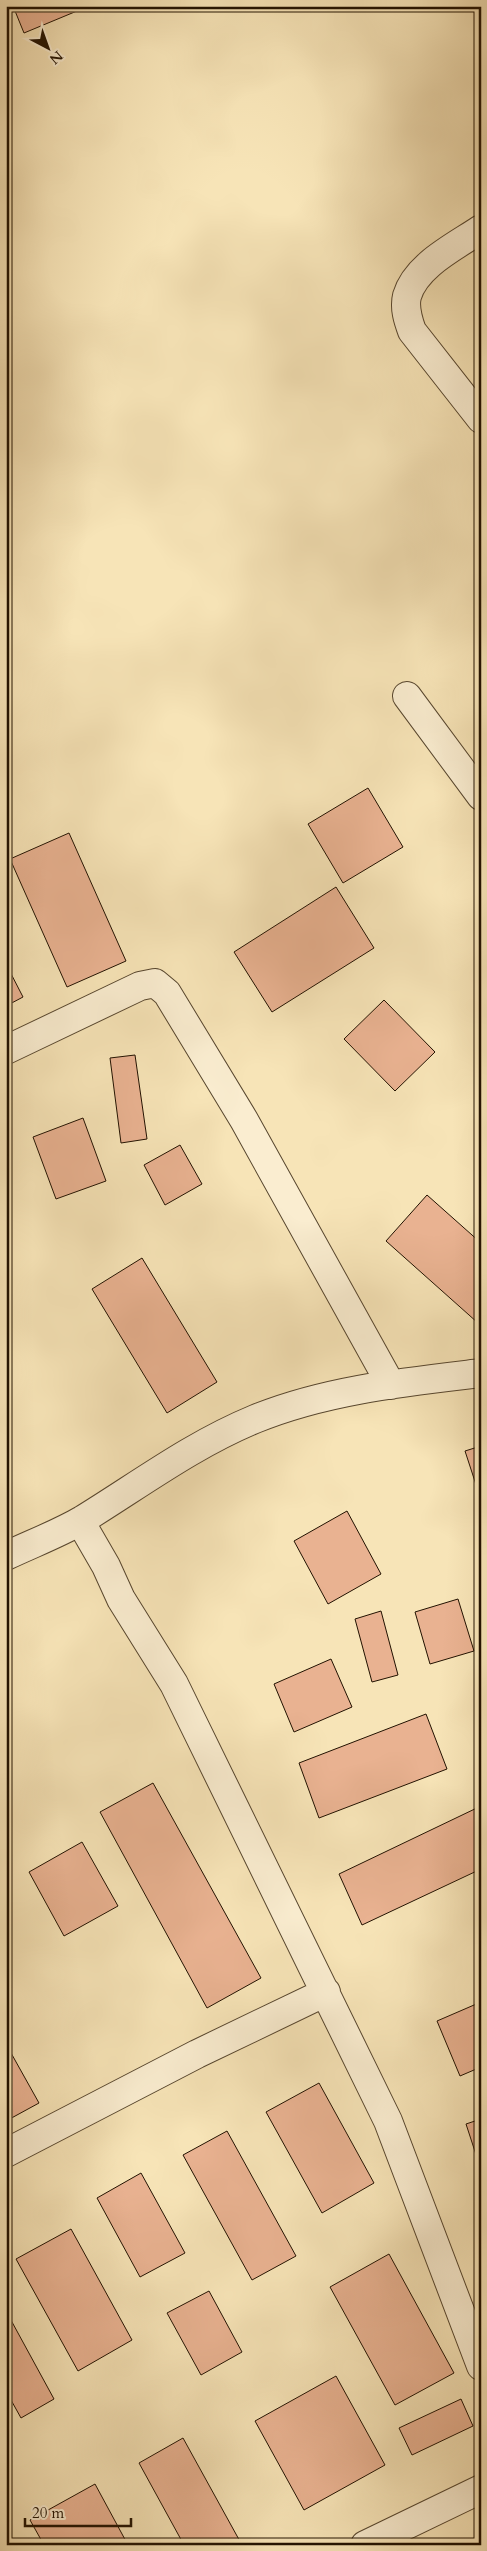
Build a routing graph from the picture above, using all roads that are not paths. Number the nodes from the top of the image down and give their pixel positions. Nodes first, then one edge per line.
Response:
1 (481, 229) edge
2 (481, 418) edge
3 (407, 696) dead end
4 (481, 796) edge
5 (6, 1050) edge
6 (481, 1373) edge
7 (392, 1386) junction
8 (80, 1521) junction
9 (6, 1556) edge
10 (326, 1992) junction
11 (6, 2153) edge
12 (481, 2366) edge
13 (481, 2489) edge
14 (365, 2545) edge

1 - 2 street
3 - 4 street
5 - 7 street
6 - 7 street
7 - 8 street
8 - 9 street
8 - 10 street
10 - 11 street
10 - 12 street
13 - 14 street

